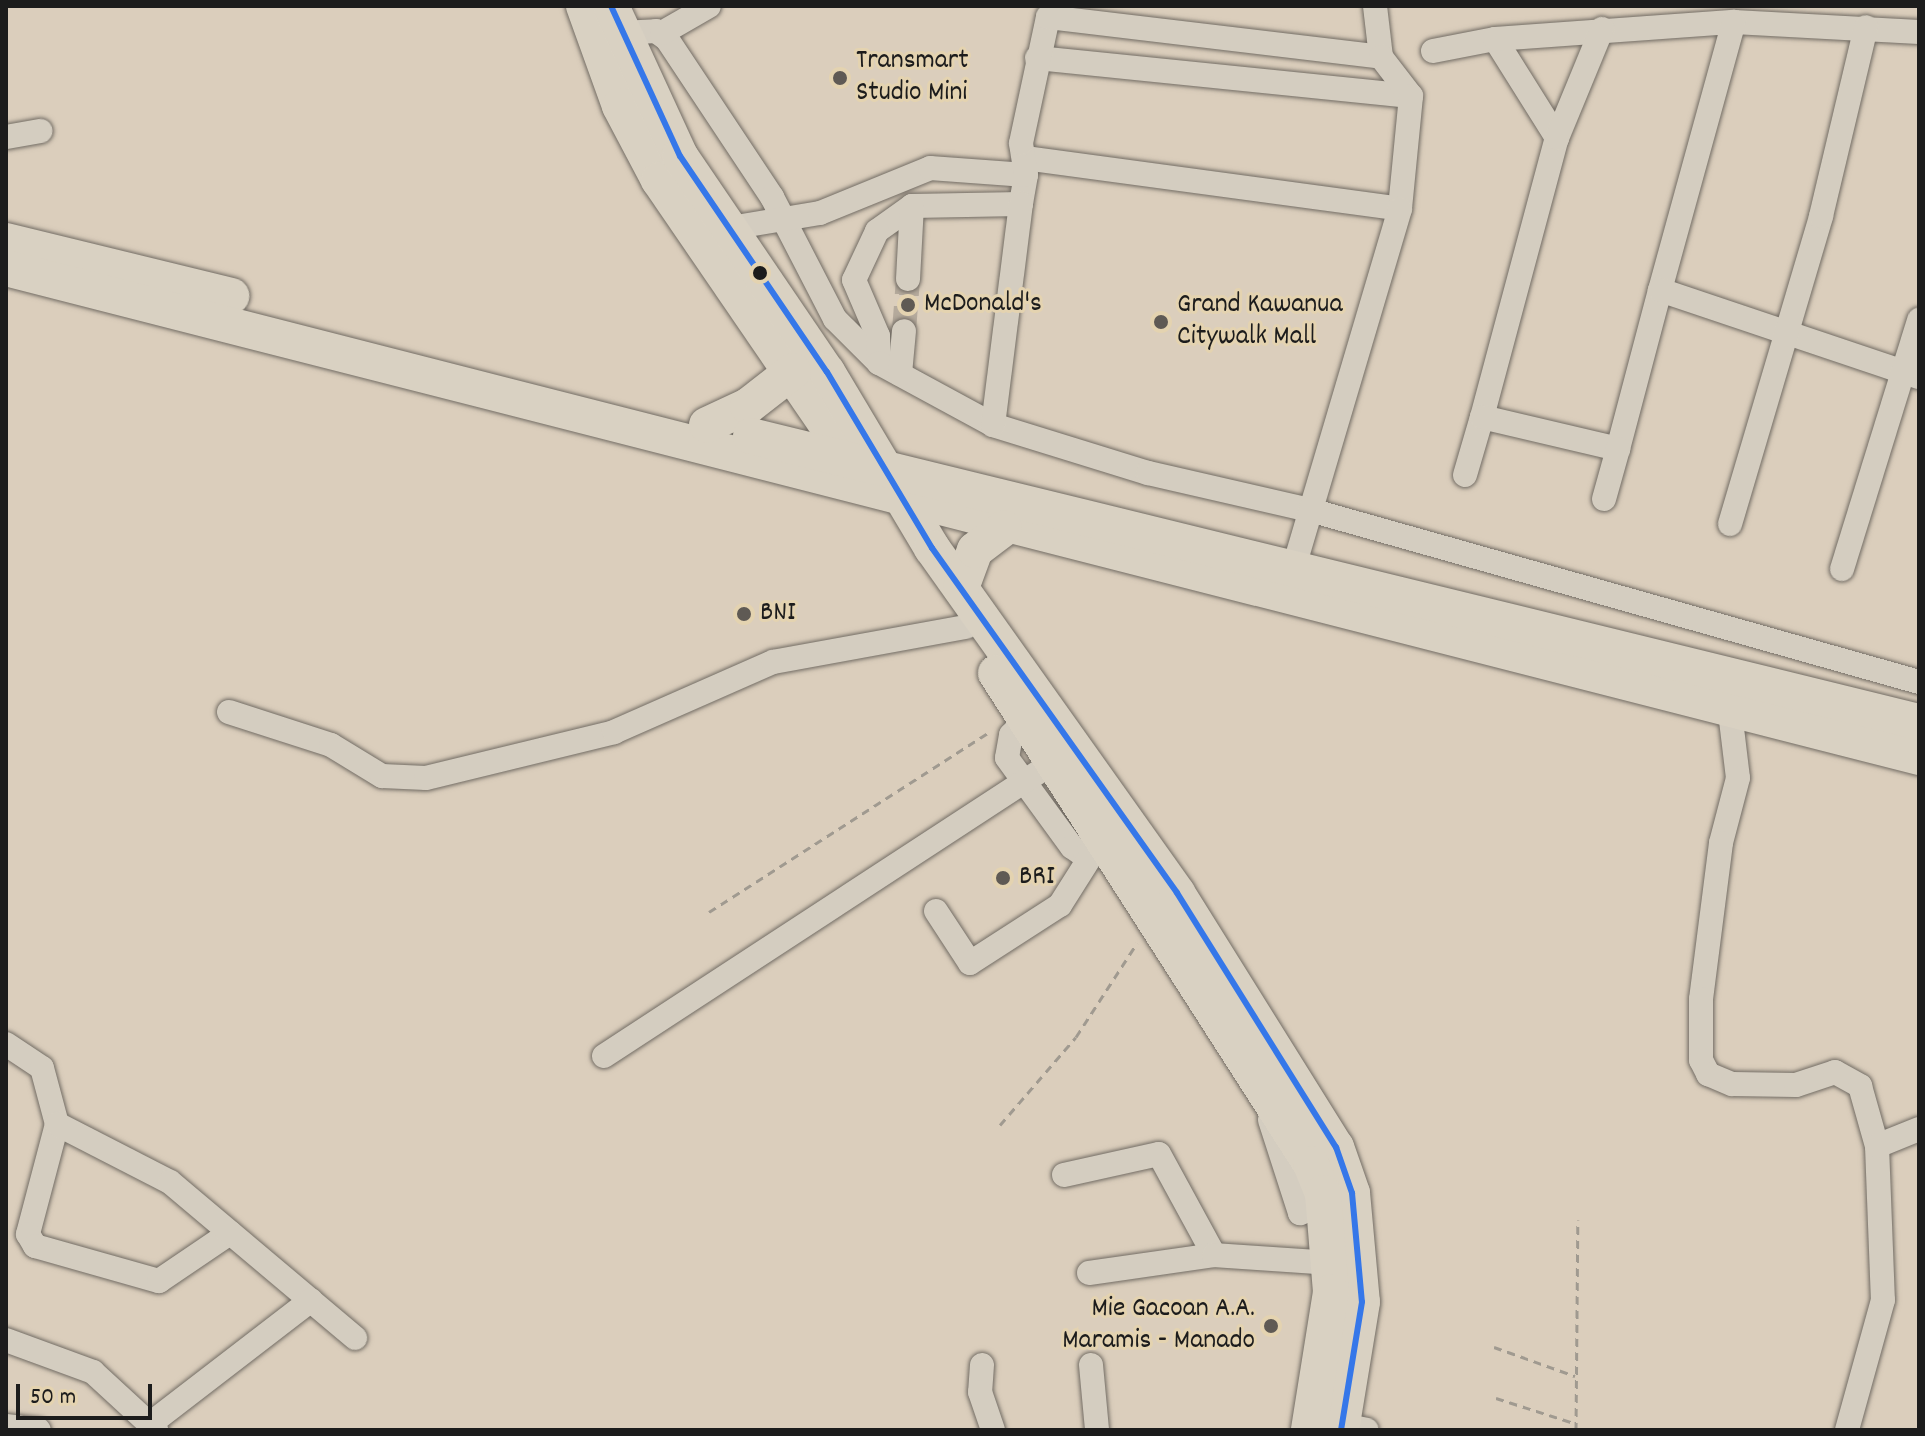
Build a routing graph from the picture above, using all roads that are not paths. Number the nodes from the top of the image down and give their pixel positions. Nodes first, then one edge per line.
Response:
1 (584, 6) edge
2 (709, 6) edge
3 (1375, 6) edge
4 (1049, 11) edge
5 (615, 20) edge
6 (1734, 22) junction
7 (1866, 27) junction
8 (1602, 29) junction
9 (1919, 32) edge
10 (662, 33) junction
11 (1495, 39) junction
12 (1433, 51) dead end
13 (1381, 57) junction
14 (1037, 58) junction
15 (1411, 96) junction
16 (40, 131) dead end
17 (6, 137) edge
18 (1557, 138) junction
19 (1026, 167) junction
20 (1021, 204) junction
21 (912, 206) junction
22 (1400, 209) junction
23 (785, 220) junction
24 (730, 228) junction
25 (6, 241) edge
26 (6, 268) edge
27 (908, 279) tunnel mouth
28 (1660, 290) junction
29 (1919, 320) edge
30 (904, 331) tunnel mouth
31 (1786, 334) junction
32 (890, 368) junction
33 (793, 371) junction
34 (1913, 375) edge
35 (599, 409) junction
36 (1482, 417) junction
37 (856, 418) junction
38 (707, 425) junction
39 (993, 425) junction
40 (1618, 449) junction
41 (850, 457) junction
42 (1465, 475) dead end
43 (886, 489) junction
44 (957, 489) junction
45 (1604, 499) dead end
46 (1310, 510) junction
47 (1730, 524) dead end
48 (1004, 528) junction
49 (1294, 566) junction
50 (1842, 569) dead end
51 (961, 588) junction
52 (966, 627) junction
53 (1919, 682) edge
54 (229, 712) dead end
55 (1730, 712) junction
56 (1919, 722) edge
57 (1919, 757) edge
58 (1039, 772) junction
59 (1101, 851) junction
60 (936, 911) dead end
61 (6, 1044) edge
62 (604, 1056) dead end
63 (1270, 1120) dead end
64 (57, 1124) junction
65 (1919, 1129) edge
66 (1877, 1146) junction
67 (1064, 1175) dead end
68 (1323, 1205) junction
69 (230, 1233) junction
70 (1214, 1255) junction
71 (1331, 1263) junction
72 (1089, 1273) dead end
73 (311, 1300) junction
74 (355, 1338) dead end
75 (6, 1340) edge
76 (982, 1365) dead end
77 (1091, 1365) dead end
78 (6, 1426) edge
79 (153, 1427) edge
80 (1340, 1429) edge
81 (39, 1430) edge
82 (993, 1430) edge
83 (1097, 1430) edge
84 (1847, 1430) edge

1 - 33 highway
2 - 10 street
3 - 13 street
4 - 13 street
4 - 14 street
5 - 10 street
5 - 24 highway
6 - 7 street
6 - 8 street
6 - 28 street
7 - 9 street
7 - 31 street
8 - 11 street
8 - 18 street
10 - 23 street
11 - 12 street
11 - 18 street
13 - 15 street
14 - 15 street
14 - 19 street
15 - 22 street
16 - 17 street
18 - 36 street
19 - 20 street
19 - 22 street
19 - 23 street
20 - 21 street
20 - 39 street
21 - 27 street
21 - 32 street
22 - 46 street
23 - 24 street
23 - 32 street
24 - 37 highway
25 - 35 highway
26 - 35 highway
28 - 31 street
28 - 40 street
29 - 34 street
30 - 32 street
31 - 34 street
31 - 47 street
32 - 39 street
33 - 38 highway
33 - 41 highway
34 - 50 street
35 - 38 highway
35 - 43 highway
36 - 40 street
36 - 42 street
37 - 43 highway
37 - 44 highway
38 - 41 highway
39 - 46 street
40 - 45 street
41 - 43 highway
43 - 44 highway
43 - 48 highway
43 - 51 highway
43 - 52 highway
44 - 49 highway
46 - 49 street
46 - 53 street
48 - 51 highway
48 - 55 highway
49 - 56 highway
51 - 80 highway
52 - 54 street
52 - 58 highway
55 - 57 highway
55 - 66 street
58 - 59 highway
58 - 62 street
59 - 60 street
59 - 68 highway
61 - 64 street
63 - 68 street
64 - 69 street
64 - 69 street
65 - 66 street
66 - 84 street
67 - 70 street
68 - 71 highway
69 - 73 street
70 - 71 street
70 - 72 street
71 - 80 highway
73 - 74 street
73 - 79 street
75 - 79 street
76 - 82 street
77 - 83 street
78 - 81 street

